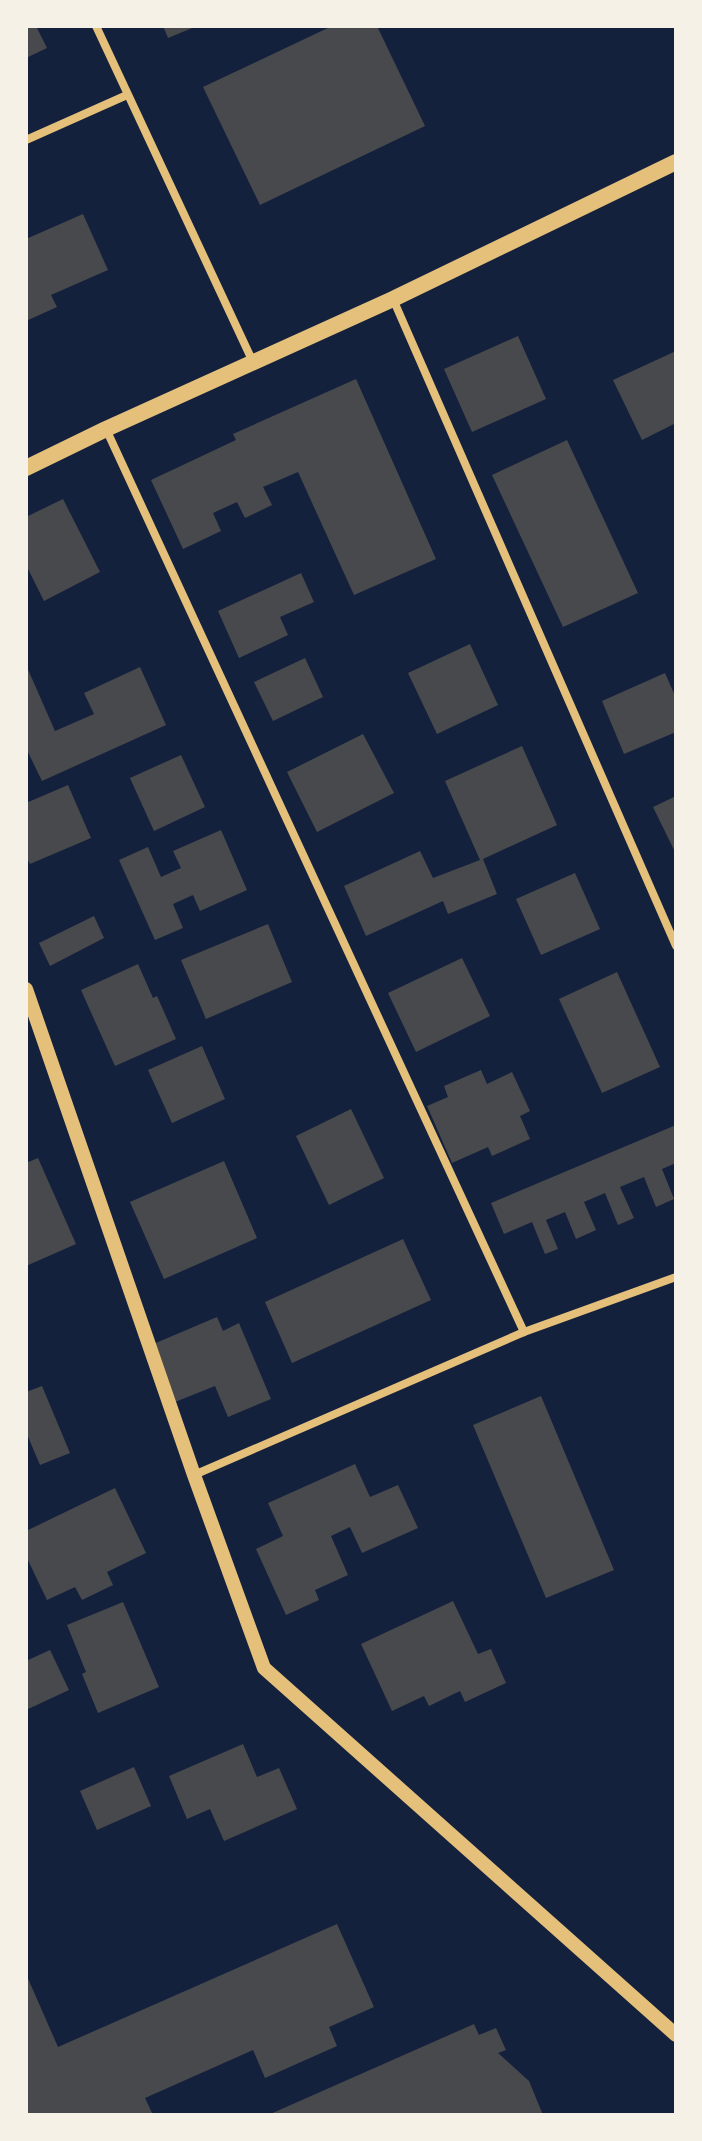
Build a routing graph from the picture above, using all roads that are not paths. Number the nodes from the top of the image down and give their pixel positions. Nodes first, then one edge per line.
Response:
1 (96, 26) edge
2 (127, 95) junction
3 (26, 140) edge
4 (676, 162) edge
5 (393, 299) junction
6 (253, 362) junction
7 (106, 429) junction
8 (26, 468) edge
9 (676, 946) edge
10 (26, 989) edge
11 (676, 1277) edge
12 (524, 1332) junction
13 (194, 1475) junction
14 (676, 2035) edge

1 - 2 street
2 - 3 street
2 - 6 street
4 - 5 main road
5 - 6 main road
5 - 9 street
6 - 7 main road
7 - 8 main road
7 - 12 street
10 - 13 street
11 - 12 street
12 - 13 street
13 - 14 street

